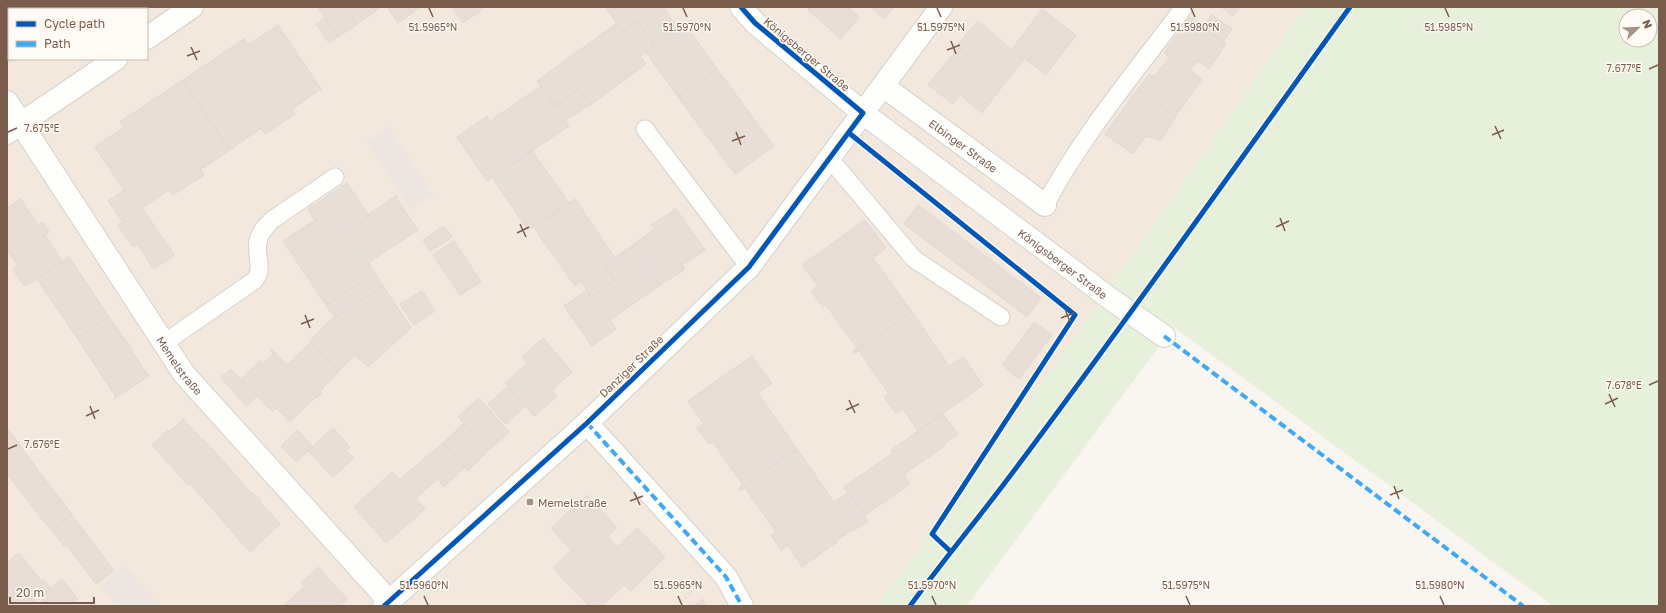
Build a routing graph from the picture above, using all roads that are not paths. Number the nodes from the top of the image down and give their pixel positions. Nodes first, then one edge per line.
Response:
1 (192, 7) edge
2 (741, 7) edge
3 (941, 7) edge
4 (1184, 7) edge
5 (148, 37) edge
6 (115, 60) edge
7 (883, 86) junction
8 (7, 102) edge
9 (863, 113) junction
10 (15, 128) edge
11 (645, 129) dead end
12 (830, 159) junction
13 (335, 177) dead end
14 (1045, 205) joint
15 (749, 267) junction
16 (1001, 317) dead end
17 (1164, 336) dead end
18 (164, 343) junction
19 (587, 423) junction
20 (386, 603) edge
21 (742, 606) edge

1 - 5 street
2 - 9 street, Königsberger Straße
3 - 7 street, Danziger Straße
4 - 14 lane
6 - 10 street
7 - 9 street, Danziger Straße
7 - 14 street, Elbinger Straße
8 - 10 street, Memelstraße
9 - 12 street, Danziger Straße
9 - 17 street, Königsberger Straße
10 - 18 street, Memelstraße
11 - 15 lane
12 - 15 street, Danziger Straße
12 - 16 lane
13 - 18 lane
15 - 19 street, Danziger Straße
18 - 20 street, Memelstraße
19 - 20 street, Danziger Straße
19 - 21 street

